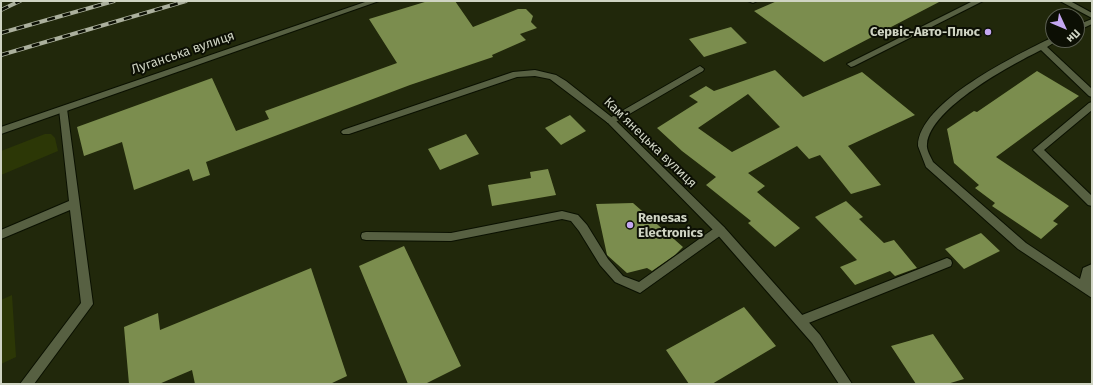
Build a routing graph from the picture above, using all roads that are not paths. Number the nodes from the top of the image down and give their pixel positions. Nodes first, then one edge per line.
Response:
1 (374, 1) edge
2 (979, 1) edge
3 (1064, 1) edge
4 (1092, 16) edge
5 (1045, 44) edge
6 (1042, 46) junction
7 (851, 64) dead end
8 (700, 69) dead end
9 (1092, 94) edge
10 (1092, 105) edge
11 (63, 109) junction
12 (611, 120) junction
13 (1, 131) edge
14 (346, 132) dead end
15 (1092, 202) edge
16 (75, 203) junction
17 (720, 230) junction
18 (1, 235) edge
19 (366, 236) dead end
20 (947, 263) dead end
21 (1092, 269) edge
22 (1092, 293) edge
23 (801, 321) junction
24 (26, 384) edge
25 (846, 384) edge

1 - 11 street, Луганська вулиця
2 - 7 street
3 - 4 street
5 - 6 street
6 - 9 street
6 - 22 street
8 - 12 street
10 - 15 street
11 - 13 street, Луганська вулиця
11 - 16 street
12 - 14 street, Камʼянецька вулиця
12 - 17 street, Камʼянецька вулиця
16 - 18 street
16 - 24 street
17 - 19 street
17 - 23 street, Камʼянецька вулиця
20 - 23 street
21 - 22 street
23 - 25 street, Камʼянецька вулиця

